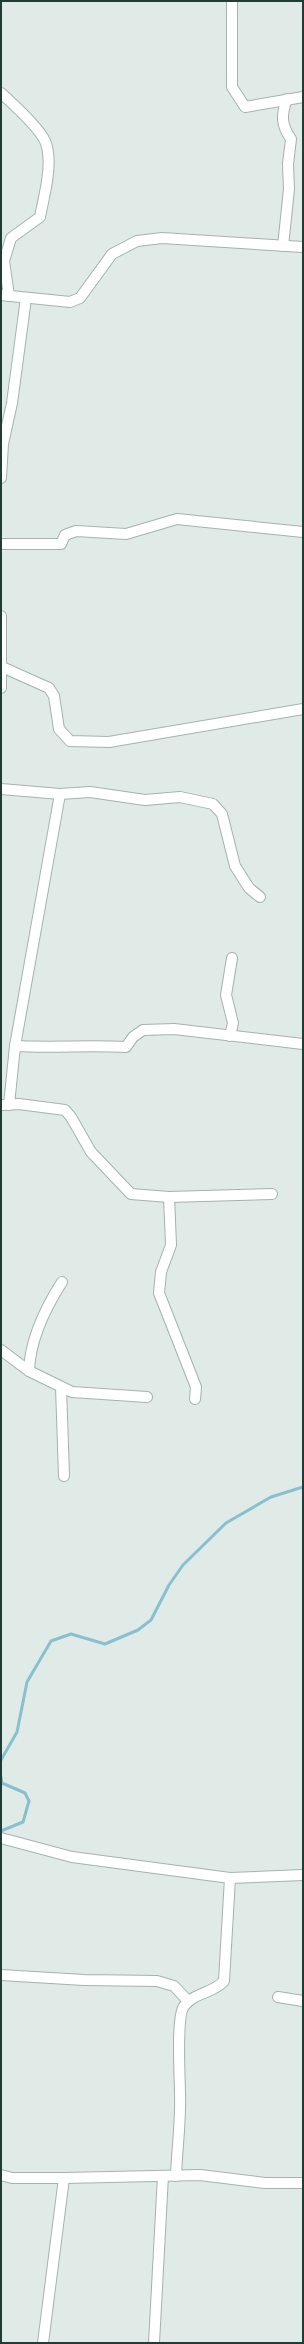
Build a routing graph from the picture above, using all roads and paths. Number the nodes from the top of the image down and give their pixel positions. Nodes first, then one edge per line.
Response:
1 (232, 1) edge
2 (1, 93) edge
3 (303, 97) edge
4 (287, 99) junction
5 (283, 246) junction
6 (303, 247) edge
7 (5, 295) edge
8 (26, 298) junction
9 (1, 478) edge
10 (303, 532) edge
11 (1, 544) edge
12 (1, 616) edge
13 (2, 667) junction
14 (1, 688) edge
15 (303, 709) edge
16 (1, 789) edge
17 (60, 794) junction
18 (260, 897) dead end
19 (232, 958) dead end
20 (230, 1036) junction
21 (303, 1044) edge
22 (15, 1046) junction
23 (5, 1105) edge
24 (272, 1194) dead end
25 (169, 1197) junction
26 (62, 1282) dead end
27 (1, 1350) edge
28 (29, 1371) junction
29 (61, 1387) junction
30 (147, 1397) dead end
31 (195, 1399) dead end
32 (64, 1476) dead end
33 (1, 1838) edge
34 (303, 1875) edge
35 (230, 1878) junction
36 (1, 1975) edge
37 (278, 1997) dead end
38 (303, 2000) edge
39 (188, 2001) junction
40 (1, 2175) edge
41 (163, 2176) junction
42 (176, 2176) junction
43 (64, 2178) junction
44 (303, 2183) edge
45 (43, 2343) edge
46 (154, 2343) edge

1 - 4 street
2 - 7 street
3 - 4 street
4 - 5 street
5 - 6 street
5 - 8 street
7 - 8 street
8 - 9 street
10 - 11 street
12 - 13 street
13 - 14 street
13 - 15 street
16 - 17 street
17 - 18 street
17 - 22 street
19 - 20 street
20 - 21 street
20 - 22 street
22 - 23 street
23 - 25 street
24 - 25 street
25 - 31 street
26 - 28 street
27 - 28 street
28 - 29 street
29 - 30 street
29 - 32 street
33 - 35 street
34 - 35 street
35 - 39 street
36 - 39 street
37 - 38 street
39 - 42 street
40 - 43 street
41 - 42 street
41 - 43 street
41 - 46 street
42 - 44 street
43 - 45 street

